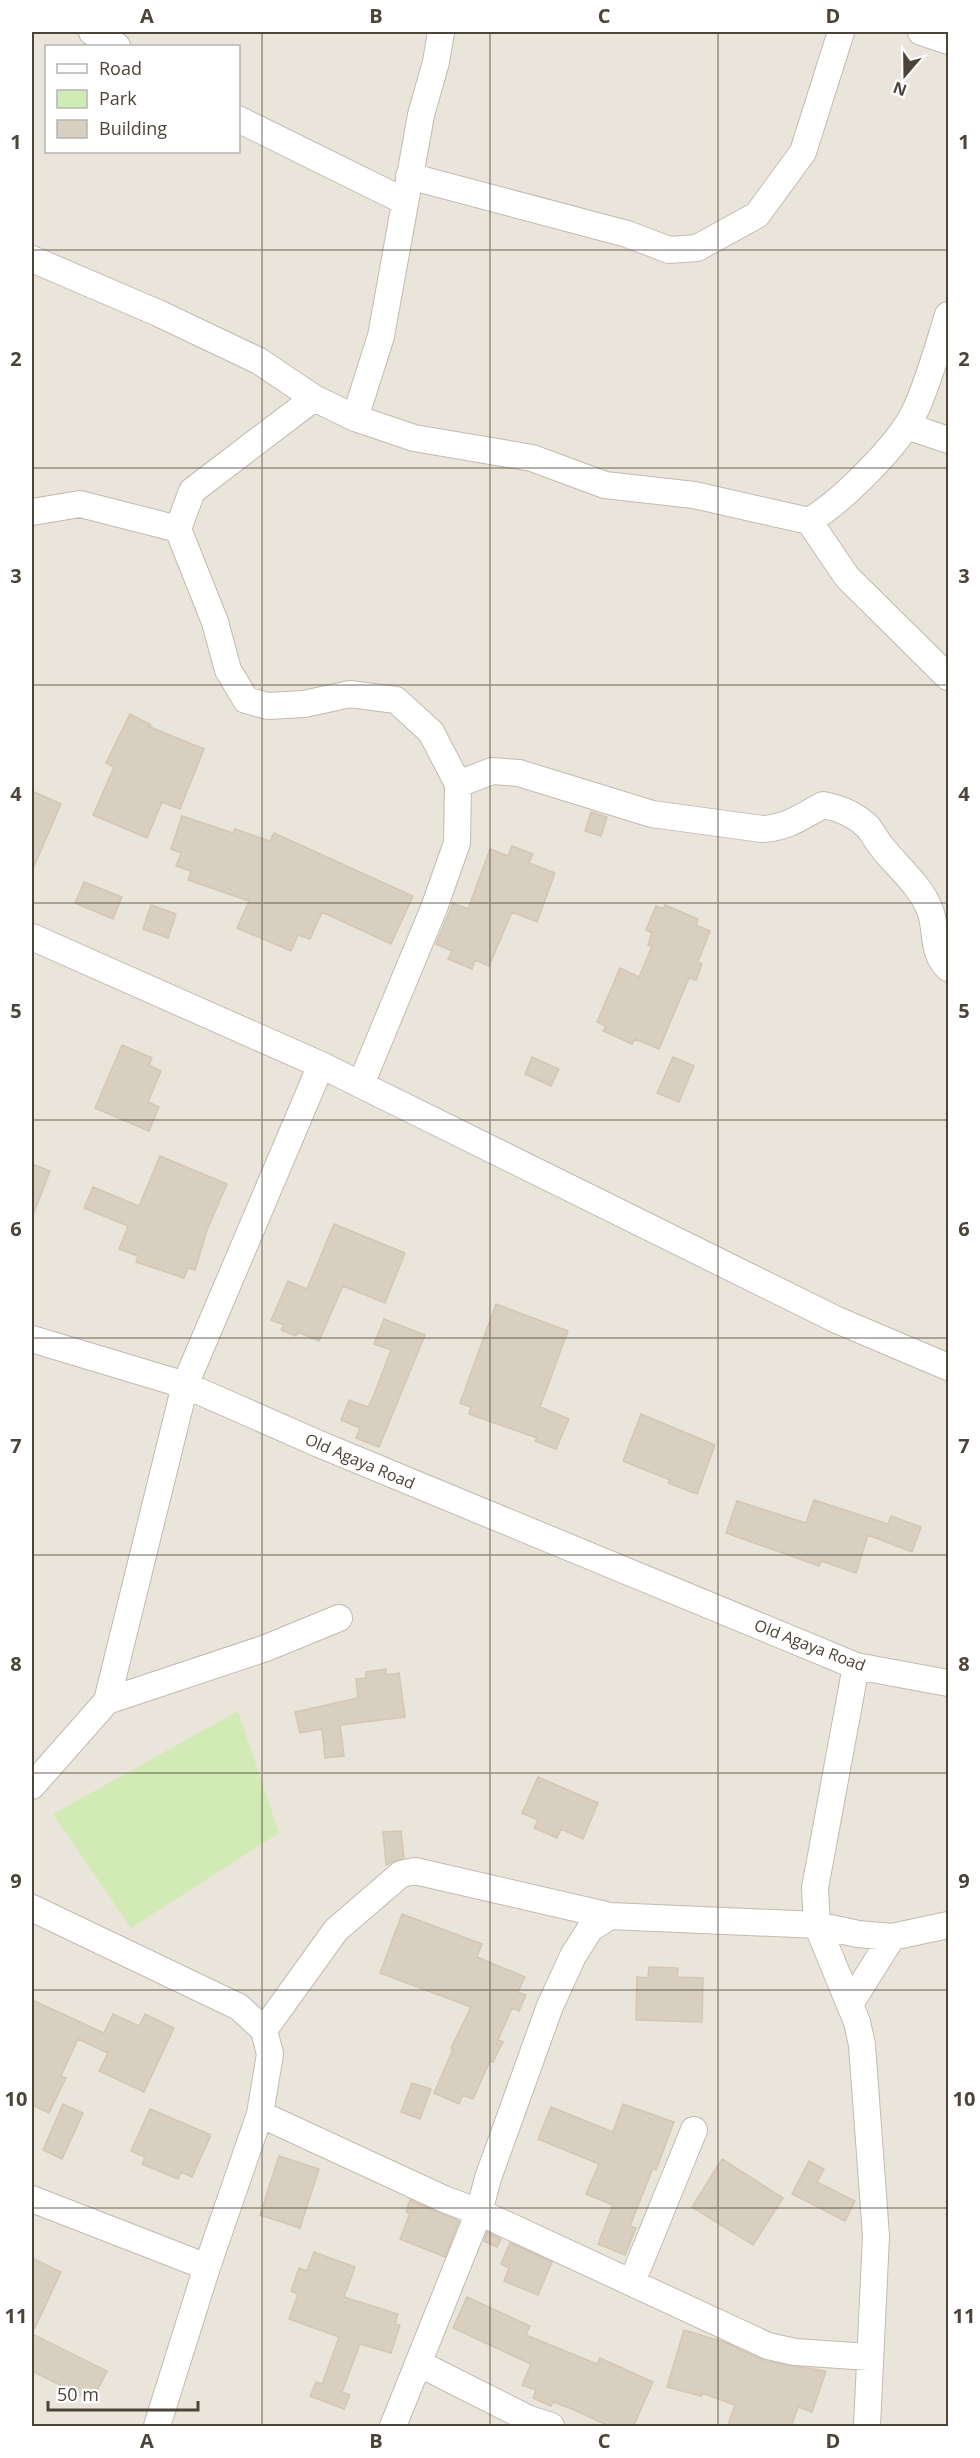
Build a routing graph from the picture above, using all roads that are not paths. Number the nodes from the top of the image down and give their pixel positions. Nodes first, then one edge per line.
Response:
1 (92, 32) edge
2 (441, 32) edge
3 (841, 32) edge
4 (921, 32) edge
5 (948, 41) edge
6 (115, 45) edge
7 (240, 120) edge
8 (407, 189) junction
9 (32, 259) edge
10 (948, 315) edge
11 (314, 398) junction
12 (355, 418) junction
13 (907, 426) junction
14 (948, 440) edge
15 (32, 512) edge
16 (809, 521) junction
17 (178, 529) junction
18 (948, 677) edge
19 (458, 784) junction
20 (32, 937) edge
21 (948, 969) edge
22 (321, 1065) junction
23 (361, 1084) junction
24 (32, 1339) edge
25 (948, 1367) edge
26 (185, 1385) junction
27 (339, 1617) dead end
28 (856, 1666) junction
29 (948, 1683) edge
30 (106, 1701) junction
31 (32, 1786) edge
32 (32, 1908) edge
33 (610, 1916) junction
34 (817, 1925) junction
35 (948, 1925) edge
36 (892, 1937) junction
37 (850, 2004) junction
38 (264, 2030) junction
39 (260, 2114) junction
40 (694, 2130) dead end
41 (32, 2199) edge
42 (479, 2212) junction
43 (207, 2267) junction
44 (632, 2282) junction
45 (869, 2357) junction
46 (418, 2363) junction
47 (393, 2426) edge
48 (157, 2427) edge
49 (551, 2427) edge
50 (867, 2427) edge

1 - 6 street
2 - 8 street
3 - 8 street
4 - 5 street
7 - 8 street
8 - 12 street
9 - 11 street
10 - 13 street
11 - 12 street
11 - 17 street
12 - 16 street
13 - 14 street
13 - 16 street
15 - 17 street
16 - 18 street
17 - 19 street
19 - 21 street
19 - 23 street
20 - 22 street
22 - 23 street
22 - 26 street
23 - 25 street
24 - 26 street, Old Agaya Road
26 - 28 street, Old Agaya Road
26 - 30 street
27 - 30 street
28 - 29 street, Old Agaya Road
28 - 34 street
30 - 31 street
32 - 38 street
33 - 34 street
33 - 38 street
33 - 42 street
34 - 36 street
34 - 37 street
35 - 36 street
36 - 37 street
37 - 45 street
38 - 39 street
39 - 42 street
39 - 43 street
40 - 44 street
41 - 43 street
42 - 44 street
42 - 46 street
43 - 48 street
44 - 45 street
45 - 50 street
46 - 47 street
46 - 49 street

